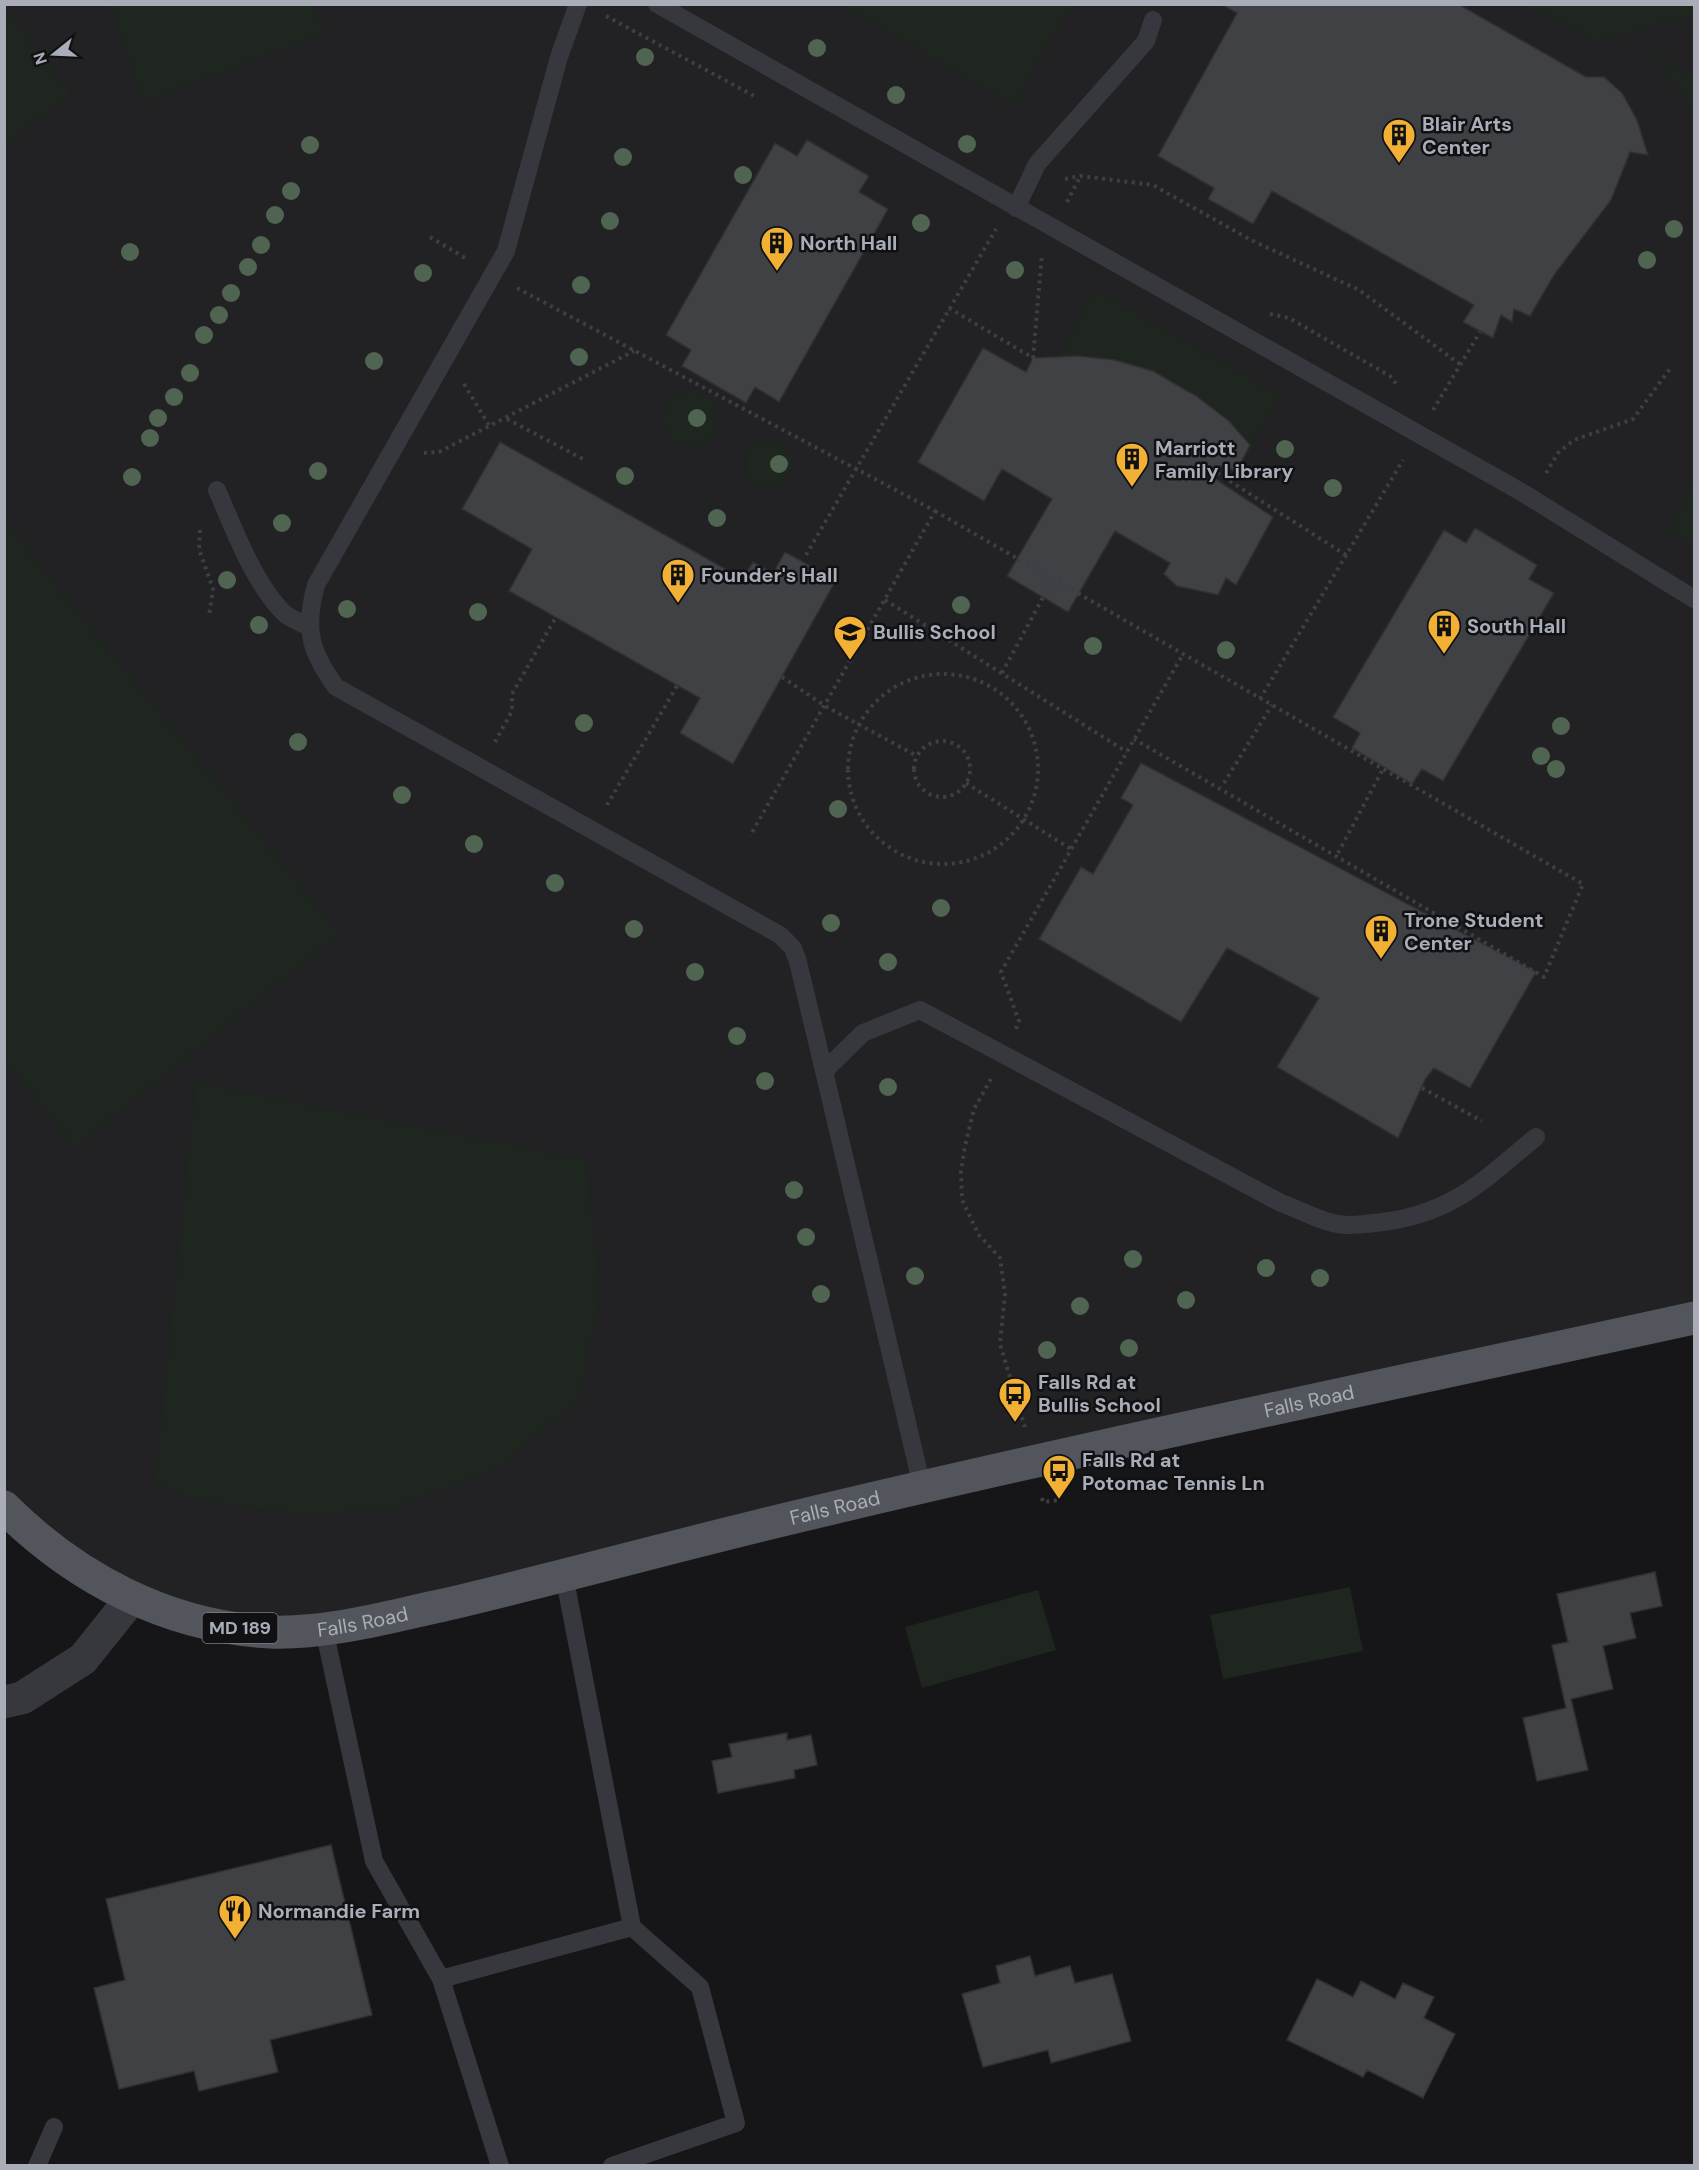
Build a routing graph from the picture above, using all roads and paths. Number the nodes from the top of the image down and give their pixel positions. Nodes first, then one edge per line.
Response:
1 (578, 4) edge
2 (657, 4) edge
3 (1153, 20) dead end
4 (1081, 176) junction
5 (1027, 185) junction
6 (1016, 208) junction
7 (1052, 229) junction
8 (513, 286) dead end
9 (950, 308) junction
10 (1480, 332) dead end
11 (635, 350) junction
12 (1461, 365) junction
13 (1672, 366) dead end
14 (462, 381) dead end
15 (507, 419) junction
16 (490, 427) junction
17 (1418, 434) junction
18 (419, 453) dead end
19 (584, 459) dead end
20 (856, 468) junction
21 (1217, 474) dead end
22 (1544, 477) dead end
23 (217, 490) dead end
24 (935, 511) junction
25 (200, 520) dead end
26 (806, 555) dead end
27 (1346, 555) junction
28 (1053, 579) junction
29 (1695, 599) edge
30 (885, 600) junction
31 (209, 616) dead end
32 (556, 617) dead end
33 (309, 627) junction
34 (1183, 654) junction
35 (1002, 673) junction
36 (782, 677) dead end
37 (677, 686) dead end
38 (1260, 699) junction
39 (1272, 705) junction
40 (825, 706) junction
41 (860, 724) junction
42 (1134, 739) junction
43 (1127, 752) junction
44 (917, 756) junction
45 (481, 768) junction
46 (1383, 769) junction
47 (966, 783) junction
48 (1224, 783) dead end
49 (1024, 820) junction
50 (592, 830) junction
51 (750, 836) dead end
52 (1071, 849) junction
53 (1338, 853) dead end
54 (1004, 1056) junction
55 (824, 1071) junction
56 (1422, 1088) dead end
57 (1482, 1121) dead end
58 (1536, 1137) dead end
59 (1695, 1318) edge
60 (1035, 1461) junction
61 (922, 1486) junction
62 (1059, 1500) dead end
63 (4, 1507) edge
64 (564, 1575) junction
65 (131, 1599) junction
66 (324, 1629) junction
67 (4, 1702) edge
68 (632, 1926) junction
69 (441, 1979) junction
70 (54, 2127) dead end
71 (37, 2166) edge
72 (500, 2166) edge
73 (612, 2166) edge

1 - 33 lane
2 - 6 lane
3 - 5 lane
4 - 5 path
4 - 7 path
4 - 12 path
5 - 6 lane
6 - 7 lane
6 - 9 path
7 - 9 path
7 - 17 lane
8 - 11 path
9 - 20 path
10 - 12 path
11 - 15 path
11 - 20 path
12 - 17 path
13 - 22 path
14 - 16 path
15 - 16 path
15 - 19 path
16 - 18 path
17 - 27 path
17 - 29 lane
20 - 24 path
20 - 26 path
21 - 27 path
23 - 33 lane
24 - 28 path
24 - 30 path
25 - 31 path
27 - 38 path
28 - 34 path
28 - 35 path
30 - 35 path
30 - 40 path
32 - 45 path
33 - 45 lane
34 - 38 path
34 - 42 path
35 - 43 path
36 - 40 path
37 - 50 path
38 - 39 path
39 - 46 path
39 - 48 path
40 - 41 path
40 - 51 path
41 - 44 path
41 - 49 path
41 - 49 path
42 - 43 path
42 - 46 path
43 - 52 path
44 - 47 path
44 - 47 path
45 - 50 lane
46 - 53 path
47 - 49 path
49 - 52 path
50 - 55 lane
52 - 54 path
54 - 55 lane
54 - 58 lane
54 - 60 path
55 - 61 lane
56 - 57 path
59 - 60 main road, Falls Road / MD 189
60 - 61 main road, Falls Road / MD 189
60 - 62 path
61 - 64 main road, Falls Road / MD 189
63 - 65 main road, Falls Road / MD 189
64 - 66 main road, Falls Road / MD 189
64 - 68 lane
65 - 66 main road, Falls Road / MD 189
65 - 67 street
66 - 69 lane
68 - 69 lane
68 - 73 lane
69 - 72 lane
70 - 71 lane

